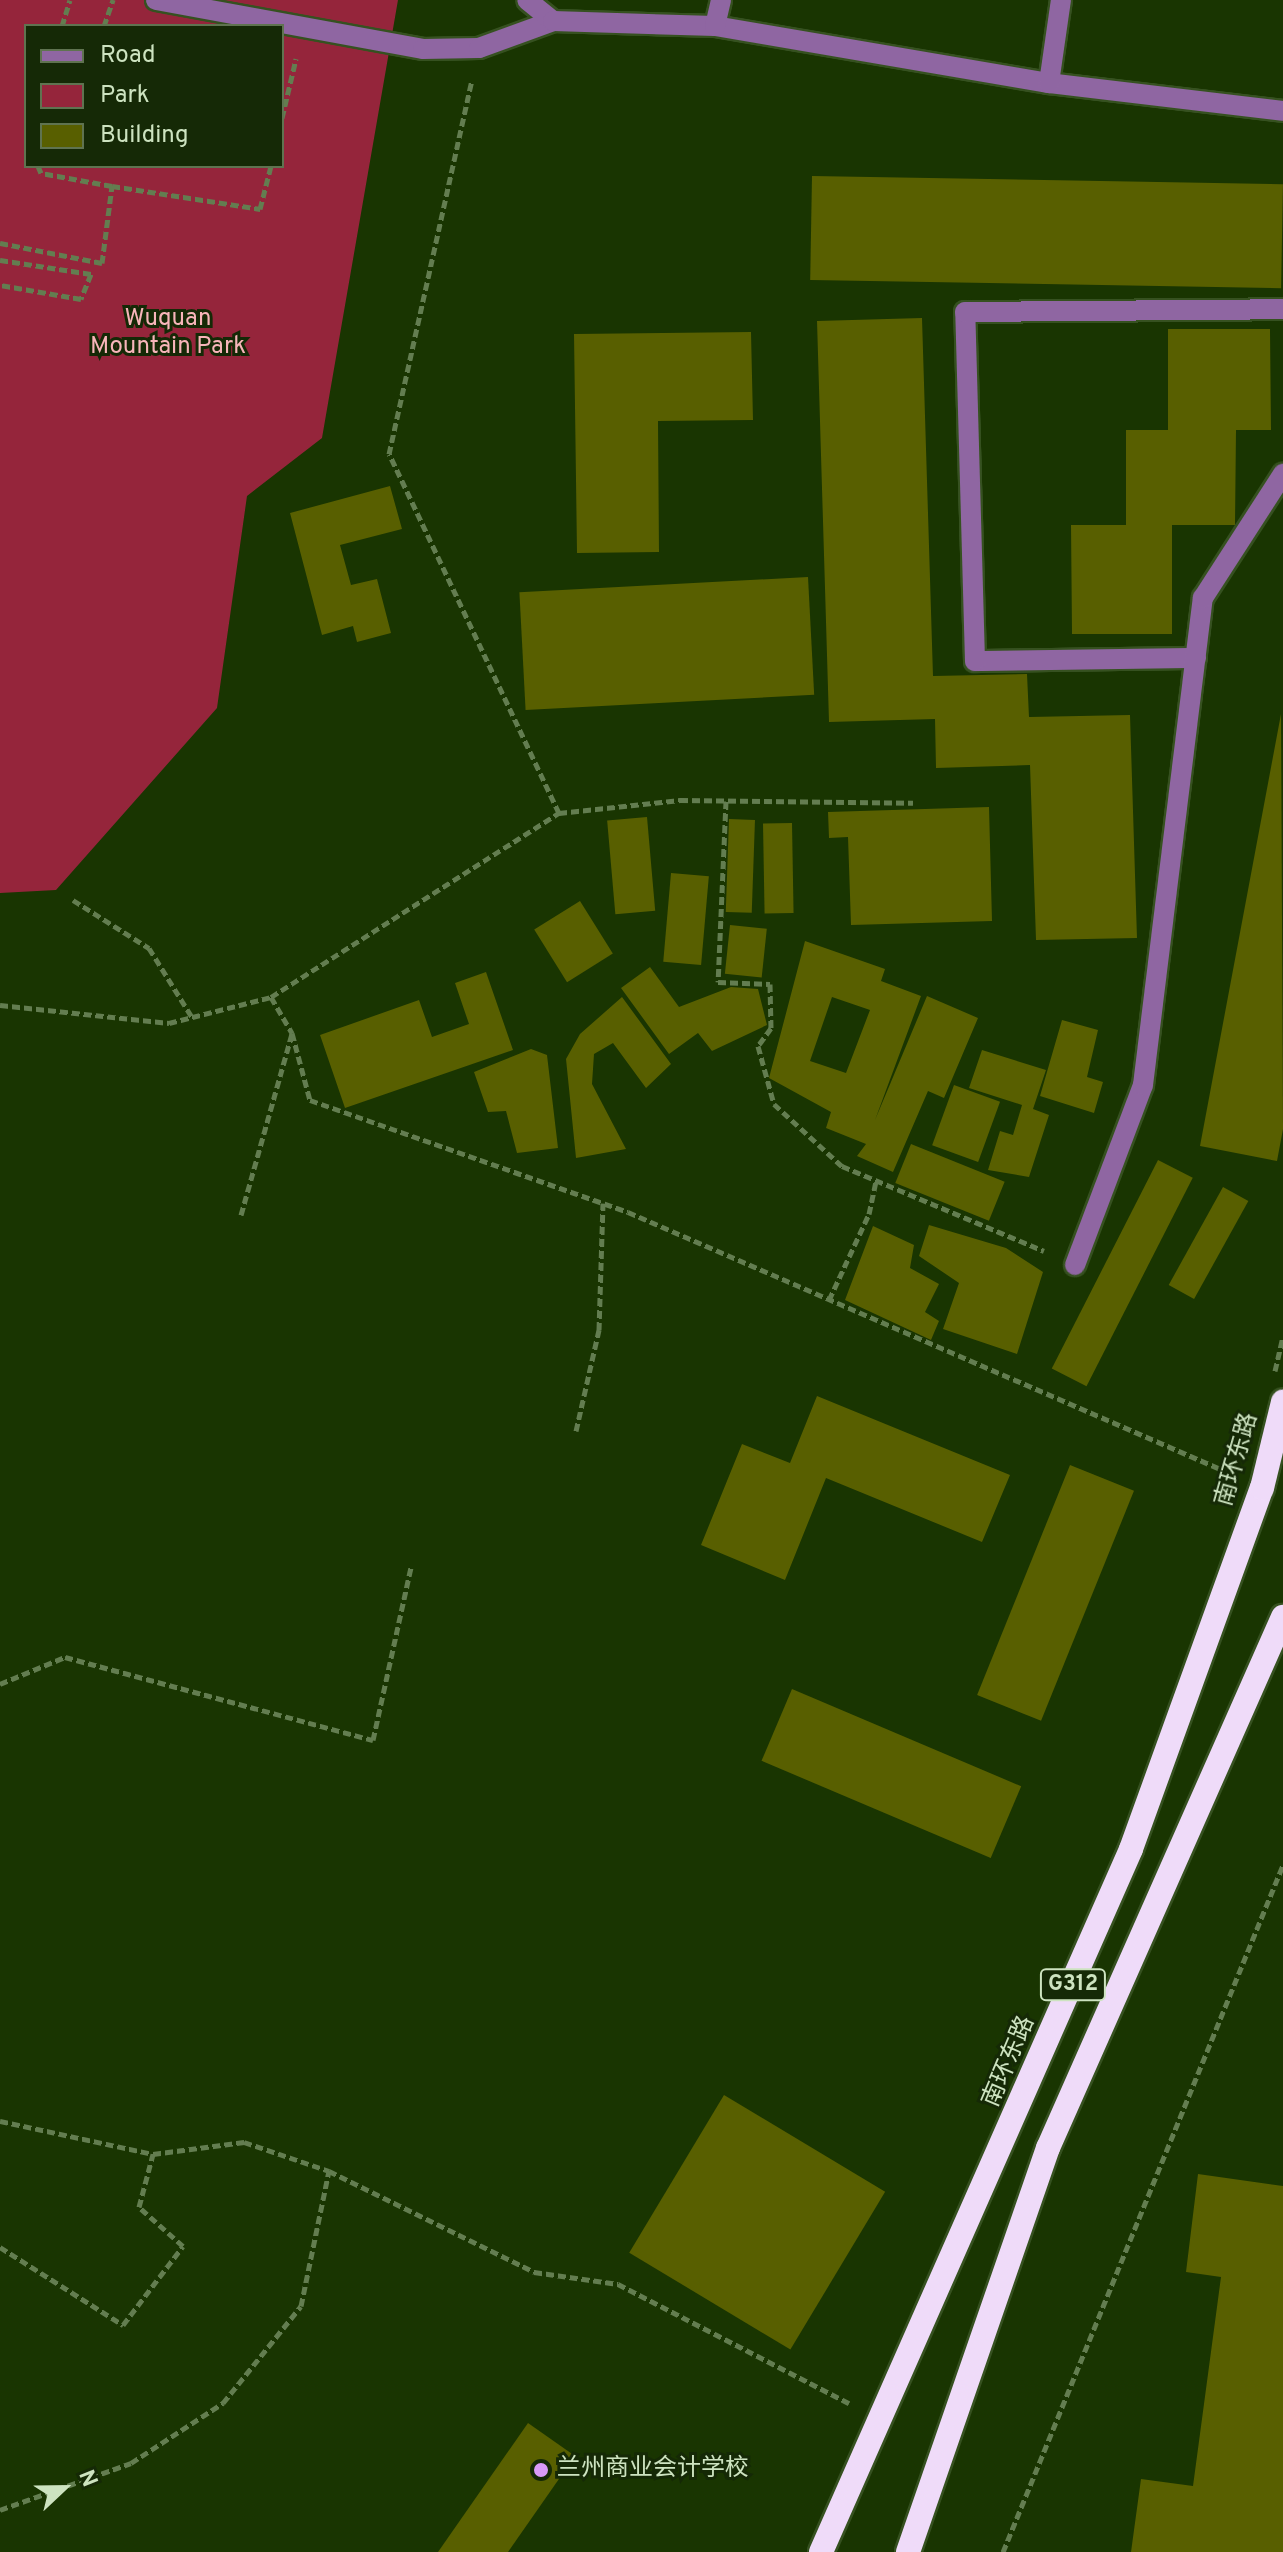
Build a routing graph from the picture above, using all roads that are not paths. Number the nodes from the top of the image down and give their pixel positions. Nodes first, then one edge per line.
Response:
1 (156, 0) edge
2 (527, 0) edge
3 (721, 0) edge
4 (1061, 0) edge
5 (553, 21) junction
6 (715, 26) junction
7 (1049, 83) junction
8 (1283, 111) edge
9 (1283, 309) edge
10 (1283, 474) edge
11 (1196, 658) junction
12 (1075, 1265) road end
13 (1283, 1402) edge
14 (1283, 1617) edge
15 (821, 2552) edge
16 (908, 2552) edge

1 - 5 street
2 - 5 street
3 - 6 street
4 - 7 street
5 - 6 street
6 - 7 street
7 - 8 street
9 - 11 street
10 - 11 street
11 - 12 street
13 - 15 highway, 南环东路 / G312
14 - 16 highway, G312

